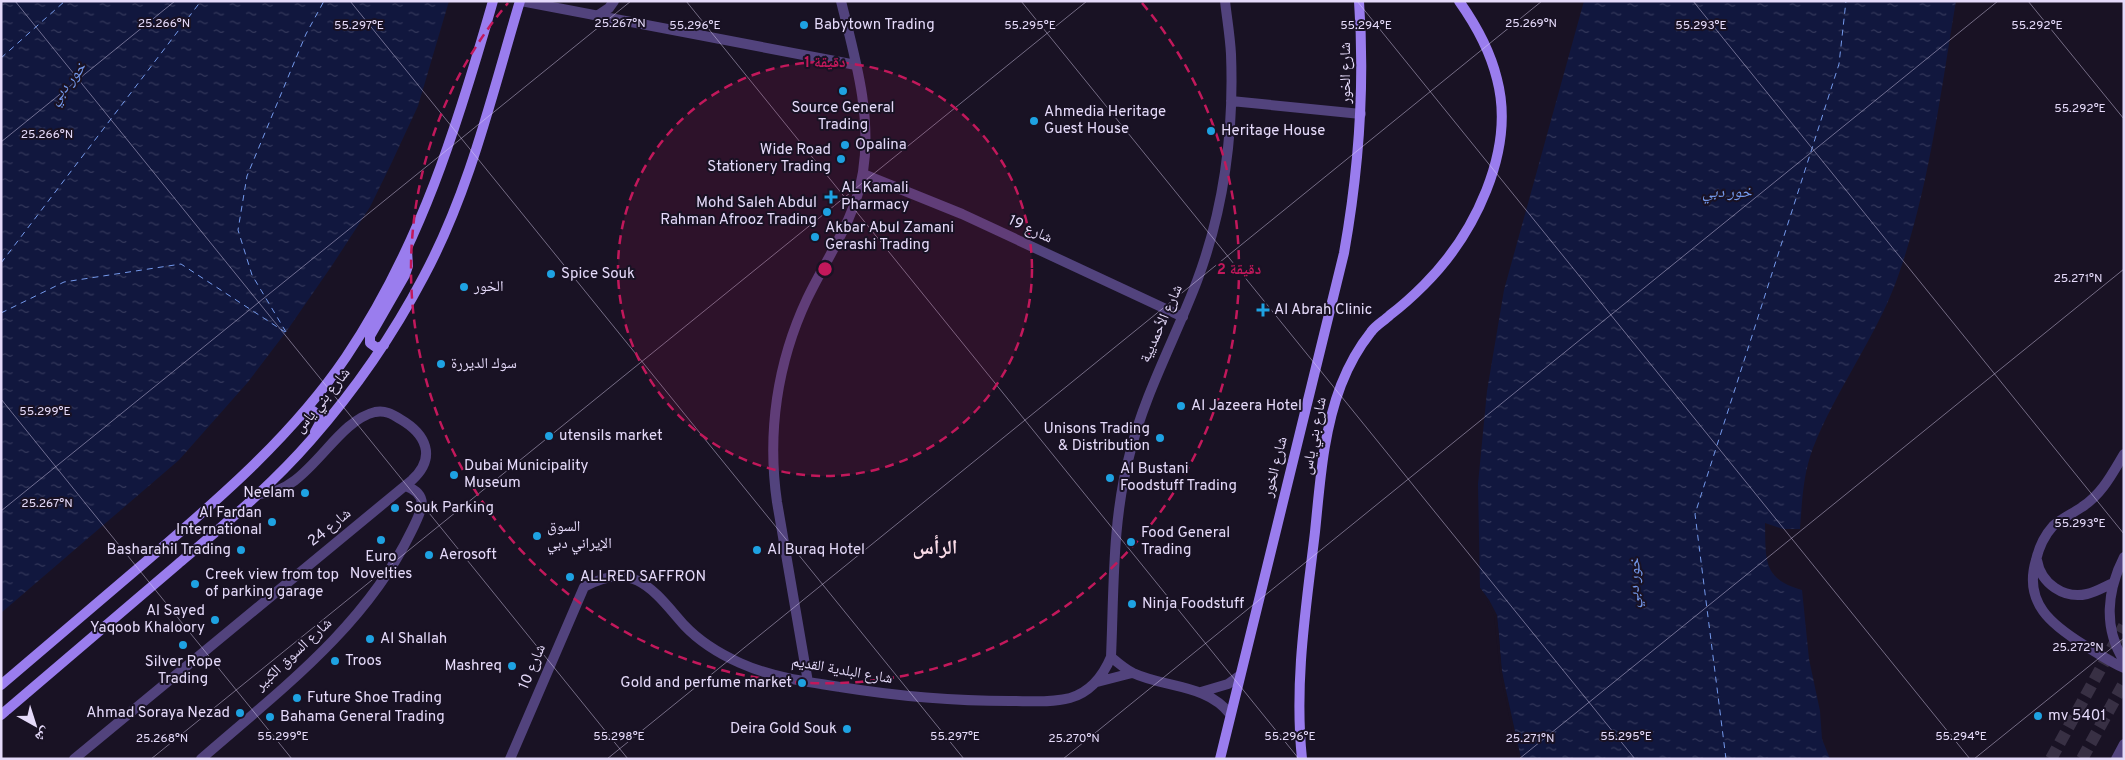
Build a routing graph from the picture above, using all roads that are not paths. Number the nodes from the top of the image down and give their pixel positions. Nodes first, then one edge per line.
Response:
1 (493, 1) edge
2 (520, 1) edge
3 (614, 1) edge
4 (841, 1) edge
5 (1225, 1) edge
6 (1359, 1) edge
7 (1459, 1) edge
8 (597, 16) junction
9 (856, 65) junction
10 (1231, 102) junction
11 (1361, 114) junction
12 (863, 174) junction
13 (407, 249) junction
14 (1183, 317) junction
15 (384, 345) junction
16 (298, 418) junction
17 (310, 442) junction
18 (2124, 454) edge
19 (406, 486) junction
20 (259, 494) junction
21 (2036, 557) junction
22 (2124, 557) edge
23 (2112, 583) junction
24 (584, 586) joint
25 (1111, 657) junction
26 (2124, 661) edge
27 (2124, 668) edge
28 (1132, 673) junction
29 (1239, 676) junction
30 (808, 682) junction
31 (1097, 682) junction
32 (1, 685) edge
33 (1201, 692) junction
34 (1230, 714) junction
35 (1, 715) edge
36 (1226, 733) junction
37 (2124, 744) edge
38 (74, 759) edge
39 (201, 759) edge
40 (510, 759) edge
41 (1220, 759) edge
42 (1225, 759) edge
43 (1302, 759) edge
44 (2116, 759) edge

1 - 13 main road, شارع بني ياس
2 - 8 street
2 - 15 main road, شارع بني ياس
3 - 8 street
4 - 9 street
5 - 10 street, شارع الأحمديية
6 - 11 main road, شارع الخور
7 - 43 main road, شارع بني ياس
8 - 9 street
9 - 12 street
10 - 11 street
10 - 14 street, شارع الأحمديية
11 - 29 main road, شارع الخور
12 - 14 street, شارع 19
12 - 30 street
13 - 15 main road
13 - 16 main road, شارع بني ياس
14 - 25 street, شارع الأحمديية
15 - 17 main road, شارع بني ياس
16 - 17 main road
16 - 32 main road, شارع بني ياس
17 - 20 main road, شارع بني ياس
18 - 21 street
19 - 20 street, شارع 24
19 - 38 street, شارع 24
19 - 39 street, شارع السوق الكبير
20 - 35 main road, شارع بني ياس
21 - 23 street
21 - 27 street
22 - 23 street
23 - 26 street
24 - 30 street, شارع البلدية القديم
24 - 40 street, شارع 10
25 - 28 street
25 - 31 street, شارع البلدية القديم
28 - 31 street
28 - 33 street
29 - 33 street
29 - 34 main road, شارع الخور
30 - 31 street, شارع البلدية القديم
33 - 34 street
34 - 36 main road, شارع الخور
36 - 41 main road, شارع الخور
36 - 42 main road
37 - 44 street

